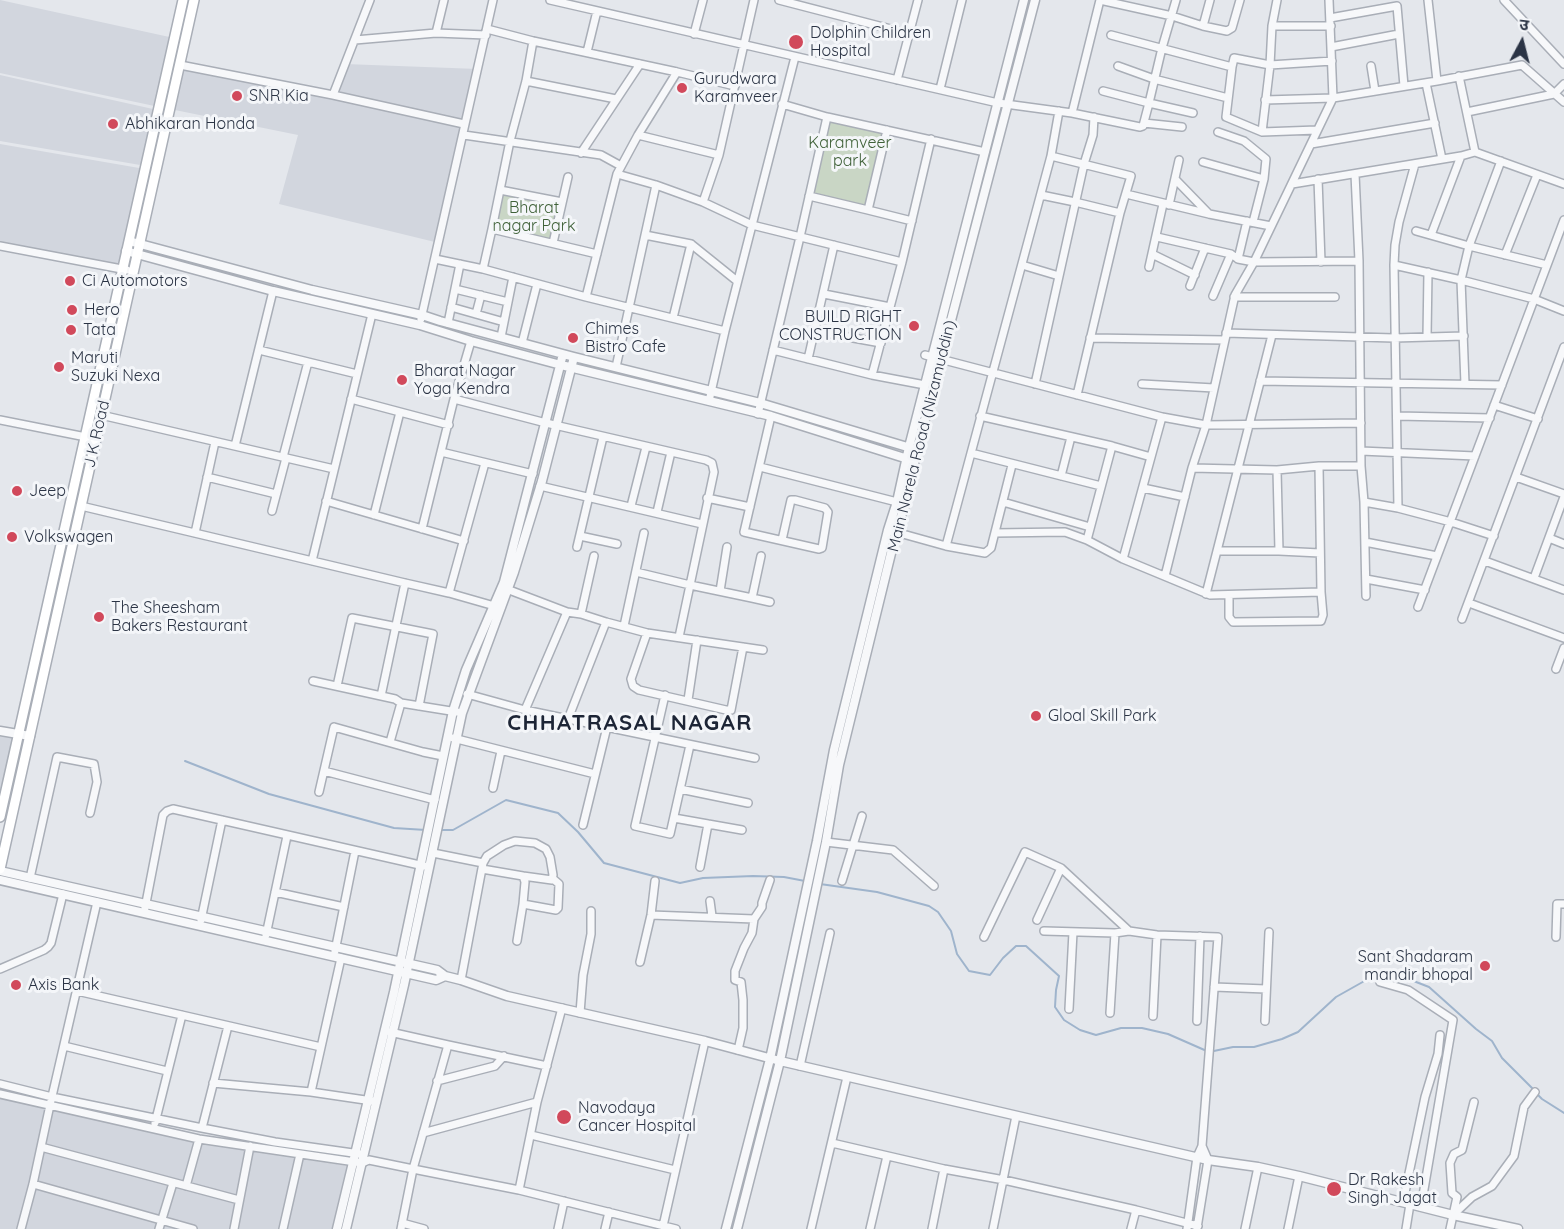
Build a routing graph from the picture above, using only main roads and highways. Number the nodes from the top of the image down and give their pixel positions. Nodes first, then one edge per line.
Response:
1 (183, 0) edge
2 (194, 0) edge
3 (179, 69) junction
4 (167, 71) junction
5 (0, 817) edge
6 (0, 870) edge

1 - 4 main road, J K Road
2 - 3 main road, J K Road
3 - 4 main road
3 - 6 main road, J K Road
4 - 5 main road, J K Road

